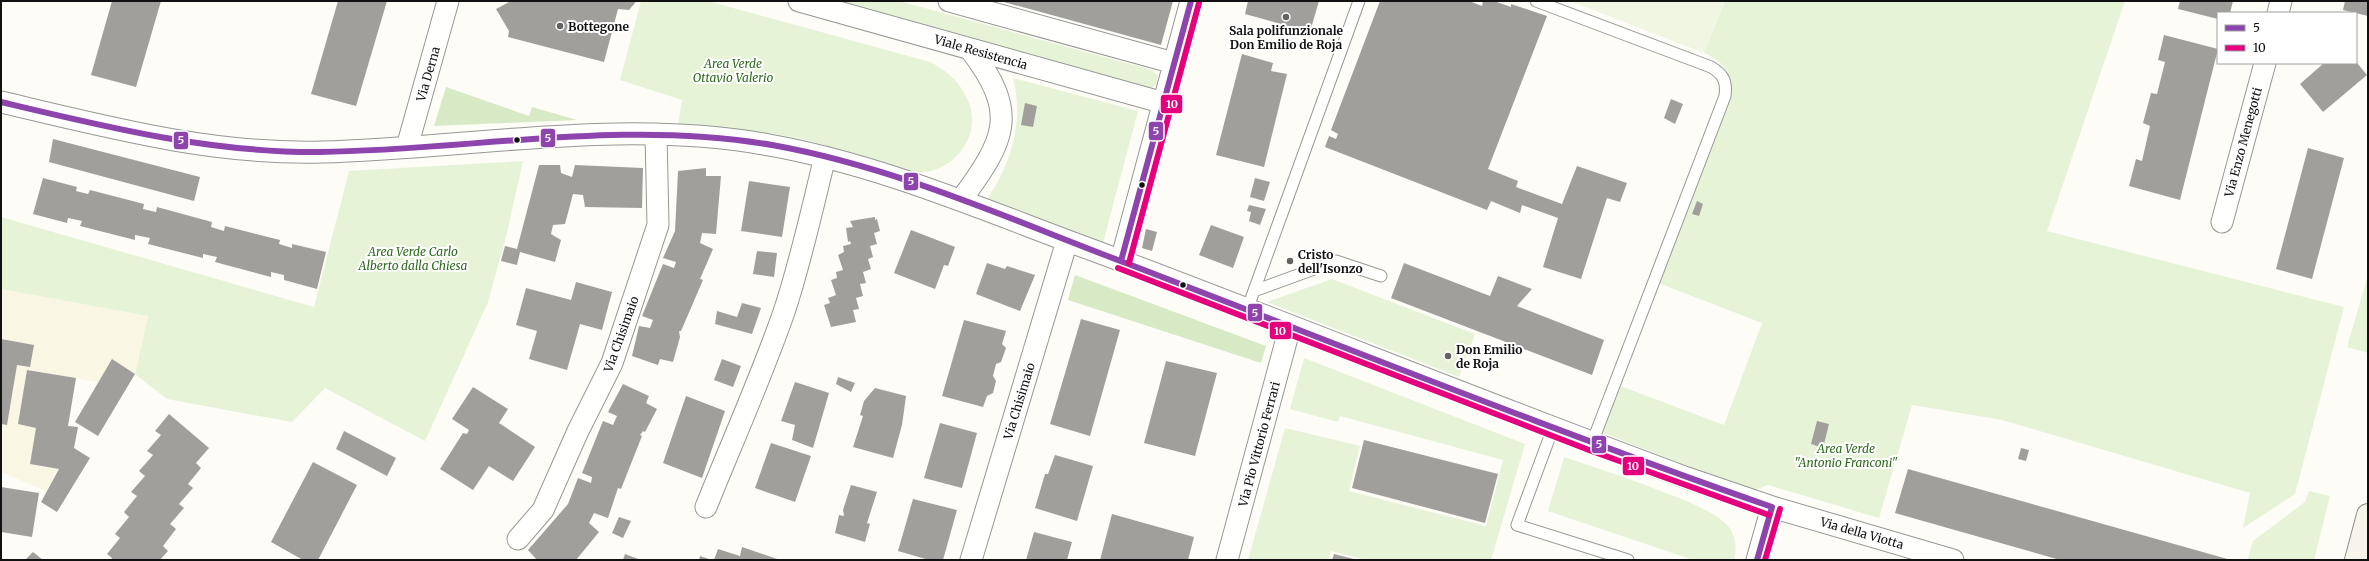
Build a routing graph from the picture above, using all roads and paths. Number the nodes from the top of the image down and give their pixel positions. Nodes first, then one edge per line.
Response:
1 (448, 1) edge
2 (799, 1) edge
3 (948, 1) edge
4 (1191, 1) edge
5 (1359, 1) edge
6 (1536, 1) edge
7 (2281, 1) edge
8 (2278, 12) edge
9 (970, 49) junction
10 (1174, 63) junction
11 (2265, 64) edge
12 (1, 102) edge
13 (1164, 103) junction
14 (656, 134) junction
15 (407, 147) junction
16 (825, 157) junction
17 (961, 200) junction
18 (2222, 222) dead end
19 (1067, 241) junction
20 (1120, 261) junction
21 (1381, 276) dead end
22 (1254, 291) junction
23 (1247, 310) junction
24 (1290, 328) junction
25 (1553, 428) junction
26 (1592, 443) junction
27 (706, 507) dead end
28 (1772, 507) junction
29 (2368, 515) edge
30 (518, 539) dead end
31 (970, 560) edge
32 (1227, 560) edge
33 (1628, 560) edge
34 (1757, 560) edge
35 (1953, 560) edge
36 (2356, 560) edge

1 - 15 street, Via Derna
2 - 9 street, Viale Resistencia
3 - 10 street
4 - 10 street
5 - 22 lane
6 - 26 lane
7 - 8 street
9 - 13 street, Viale Resistencia
9 - 17 street
10 - 13 street
11 - 18 street, Via Enzo Menegotti
12 - 15 street
13 - 20 street
14 - 15 street
14 - 16 street
14 - 30 street, Via Chisimaio
16 - 17 street
16 - 27 street
17 - 19 street
19 - 20 street
19 - 31 street, Via Chisimaio
20 - 23 street
21 - 22 lane
22 - 23 lane
23 - 24 street
24 - 25 street
24 - 32 street, Via Pio Vittorio Ferrari
25 - 26 street
25 - 33 lane
26 - 28 street
28 - 34 street
28 - 35 street, Via della Viotta
29 - 36 street

